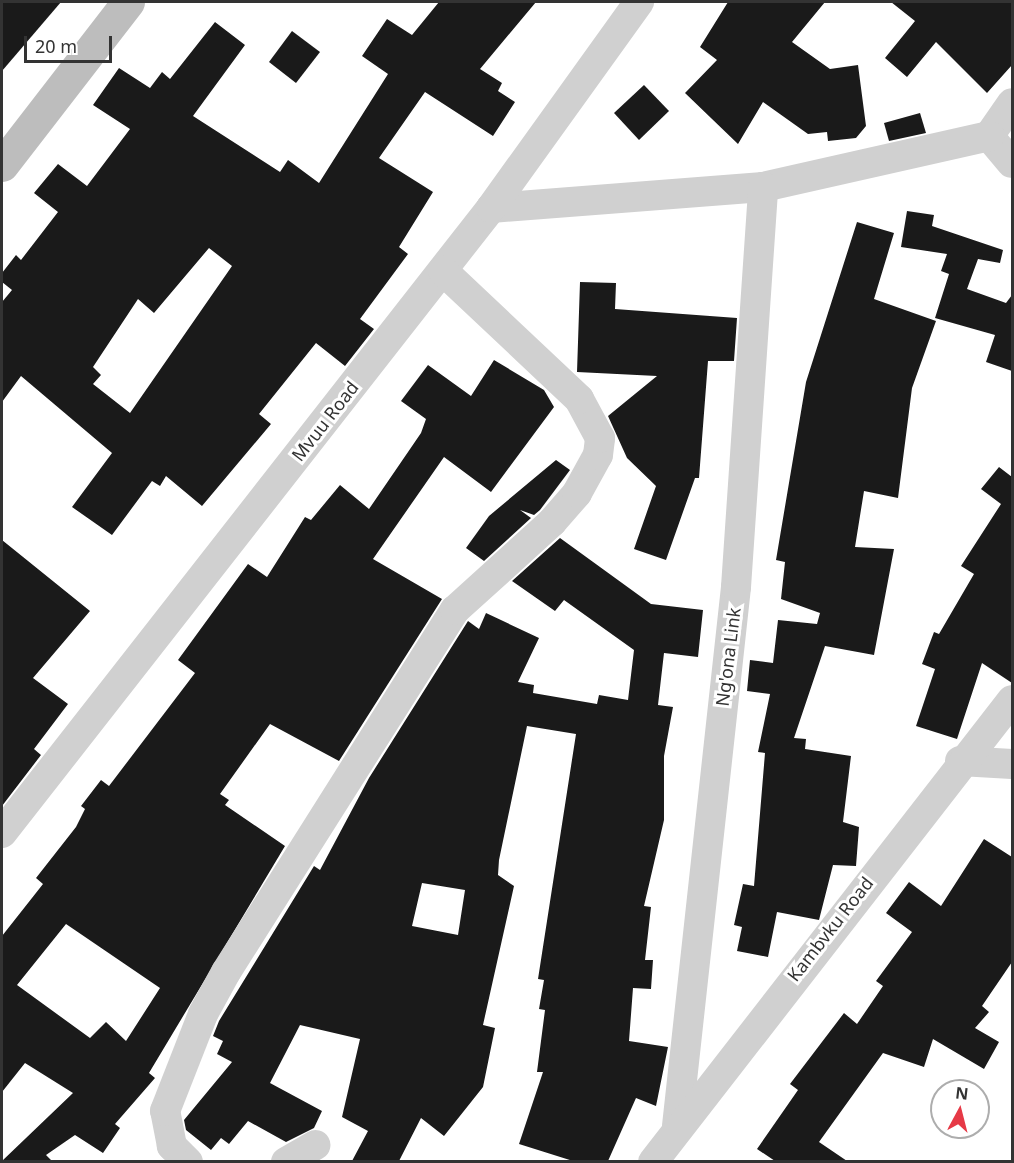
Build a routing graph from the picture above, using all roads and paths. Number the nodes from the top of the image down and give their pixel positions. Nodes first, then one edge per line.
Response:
1 (128, 2) edge
2 (639, 2) edge
3 (1012, 103) edge
4 (989, 136) junction
5 (1012, 163) edge
6 (2, 165) edge
7 (763, 188) junction
8 (491, 208) junction
9 (443, 271) junction
10 (1012, 700) edge
11 (960, 761) junction
12 (1012, 764) edge
13 (2, 833) edge
14 (677, 1126) junction
15 (315, 1144) dead end
16 (188, 1161) edge
17 (286, 1161) edge
18 (653, 1161) edge

1 - 6 street
2 - 8 street, Mvuu Road
3 - 4 street
4 - 5 street
4 - 7 street
7 - 8 street
7 - 14 street, Ng'ona Link
8 - 9 street, Mvuu Road
9 - 13 street, Mvuu Road
9 - 16 street
10 - 11 street, Kambvku Road
11 - 12 street
11 - 14 street, Kambvku Road
14 - 18 street, Kambvku Road
15 - 17 street

